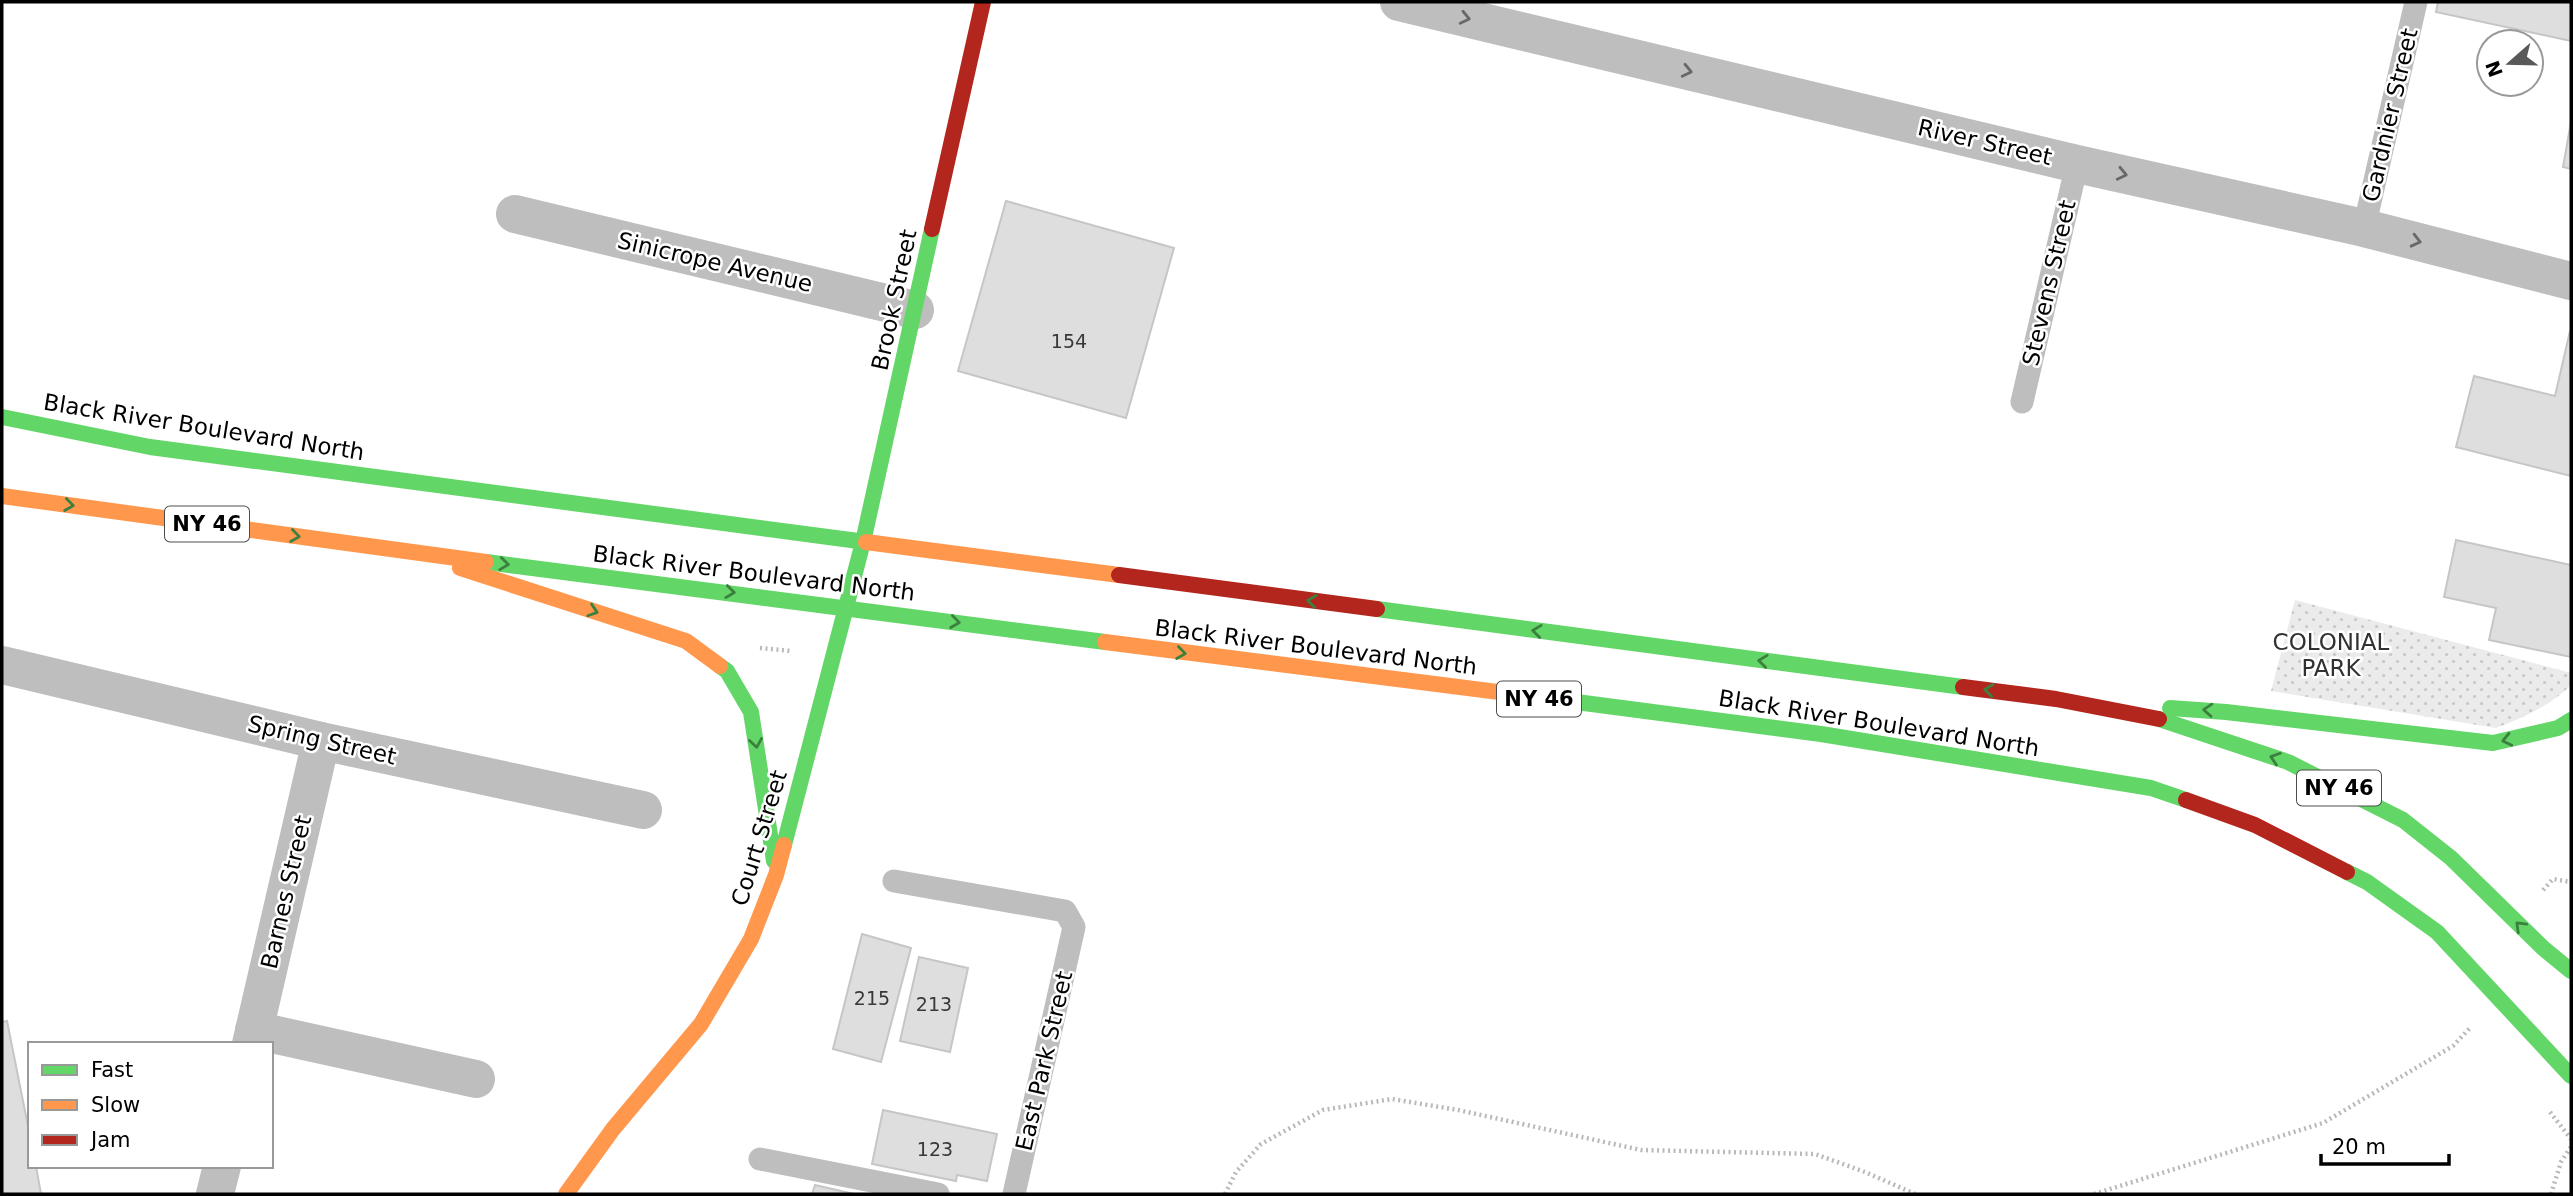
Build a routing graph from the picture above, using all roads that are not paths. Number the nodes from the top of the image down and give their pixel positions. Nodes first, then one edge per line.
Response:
1 (983, 2) edge
2 (1399, 2) edge
3 (2416, 2) edge
4 (2077, 164) junction
5 (514, 214) dead end
6 (2364, 228) junction
7 (2571, 281) edge
8 (915, 310) junction
9 (2022, 402) dead end
10 (2, 417) edge
11 (2, 496) edge
12 (863, 542) junction
13 (412, 552) junction
14 (846, 607) junction
15 (2, 665) edge
16 (2056, 699) junction
17 (2571, 720) edge
18 (321, 741) junction
19 (643, 810) dead end
20 (776, 876) junction
21 (894, 881) dead end
22 (2571, 971) edge
23 (253, 1037) edge
24 (2571, 1076) edge
25 (476, 1079) dead end
26 (760, 1159) dead end
27 (222, 1168) edge
28 (215, 1194) edge
29 (566, 1194) edge
30 (938, 1194) edge
31 (1014, 1194) edge

1 - 8 main road, Brook Street
2 -> 4 street, River Street
3 - 6 lane, Gardnier Street
4 -> 6 street, River Street
4 - 9 lane, Stevens Street
5 - 8 street, Sinicrope Avenue
6 -> 7 street, River Street
8 - 12 main road, Brook Street
10 - 12 main road, Black River Boulevard North / NY 46
11 -> 13 main road, Black River Boulevard North / NY 46
12 - 14 main road, Brook Street
16 -> 12 main road, Black River Boulevard North / NY 46
13 -> 14 main road, Black River Boulevard North / NY 46
13 -> 20 main road
14 - 20 main road, Court Street
14 -> 24 main road, Black River Boulevard North / NY 46
15 - 18 street, Spring Street
17 -> 16 main road
22 -> 16 main road, Black River Boulevard North / NY 46
18 - 19 street, Spring Street
18 - 23 street, Barnes Street
20 - 29 main road, Court Street
21 - 31 lane, East Park Street
23 - 25 street
26 - 30 lane
27 - 28 street

